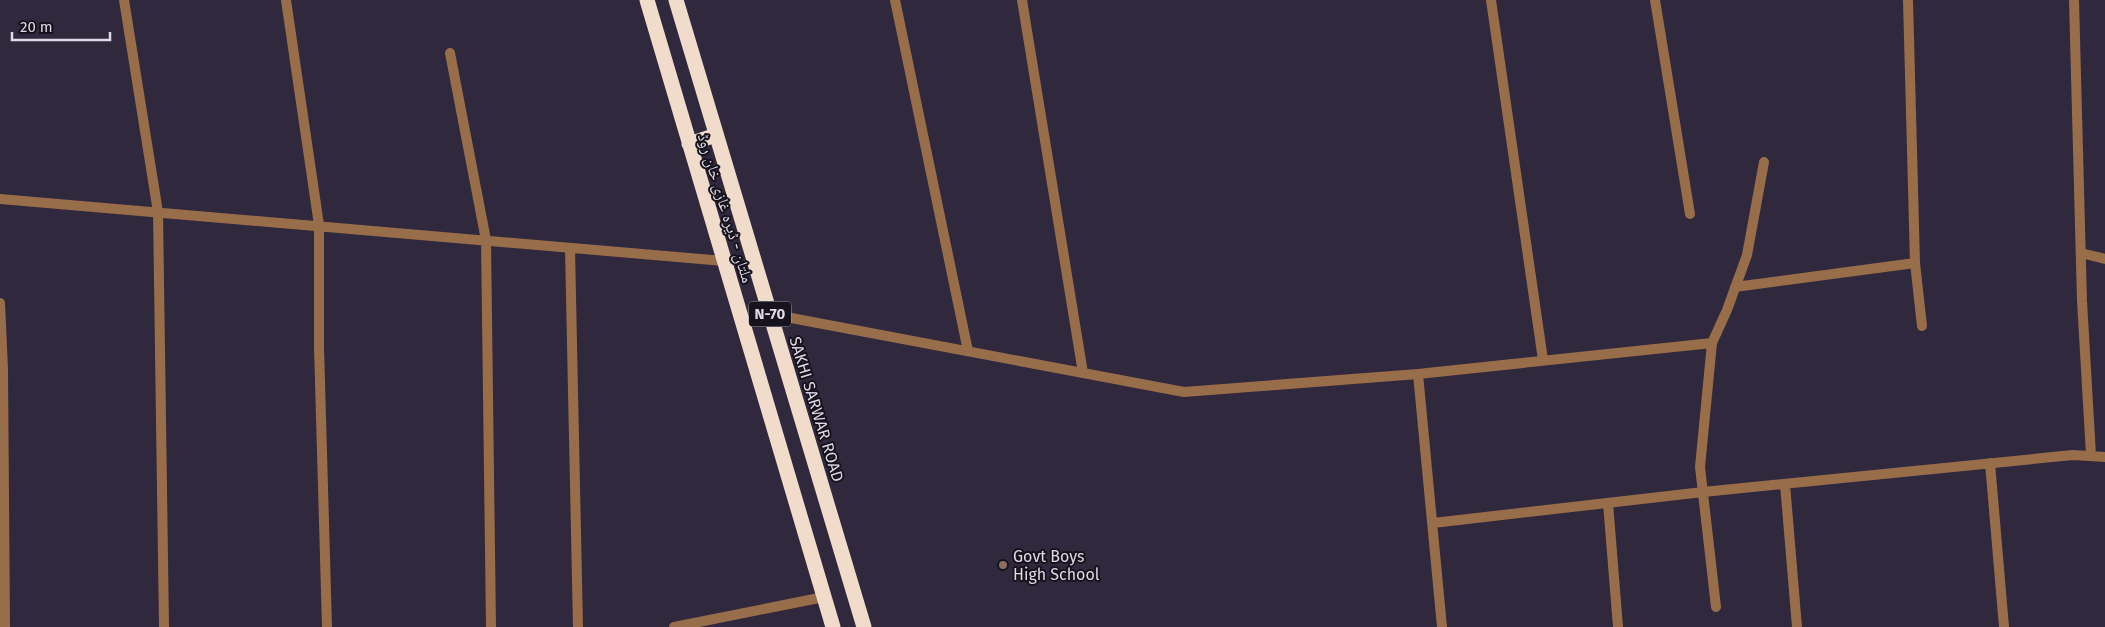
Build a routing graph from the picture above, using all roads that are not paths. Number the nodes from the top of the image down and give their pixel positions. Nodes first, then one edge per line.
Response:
1 (124, 0) edge
2 (286, 0) edge
3 (646, 0) edge
4 (676, 0) edge
5 (895, 0) edge
6 (1022, 0) edge
7 (1491, 0) edge
8 (1655, 0) edge
9 (1908, 0) edge
10 (2074, 0) edge
11 (450, 52) dead end
12 (716, 135) junction
13 (689, 144) junction
14 (1764, 162) dead end
15 (0, 199) edge
16 (158, 212) junction
17 (1690, 214) dead end
18 (319, 225) junction
19 (486, 240) junction
20 (570, 248) junction
21 (2081, 253) junction
22 (2105, 259) edge
23 (724, 261) junction
24 (1915, 263) junction
25 (1735, 288) junction
26 (0, 303) edge
27 (770, 314) junction
28 (1922, 326) dead end
29 (1712, 343) junction
30 (968, 351) junction
31 (1543, 360) junction
32 (1083, 373) junction
33 (1418, 374) junction
34 (2090, 455) junction
35 (2105, 457) edge
36 (1990, 463) junction
37 (2, 466) edge
38 (1785, 484) junction
39 (1703, 492) junction
40 (1608, 503) junction
41 (1433, 522) junction
42 (824, 597) junction
43 (1716, 607) dead end
44 (5, 627) edge
45 (164, 627) edge
46 (327, 627) edge
47 (491, 627) edge
48 (578, 627) edge
49 (674, 627) edge
50 (833, 627) edge
51 (864, 627) edge
52 (1442, 627) edge
53 (1618, 627) edge
54 (1797, 627) edge
55 (2004, 627) edge

1 - 16 street
2 - 18 street
3 - 13 highway, ملتان - ڈیرہ غازی خان روڈ / N-70
4 - 12 highway, SAKHI SARWAR ROAD / N-70
5 - 30 street
6 - 32 street
7 - 31 street
8 - 17 street
9 - 24 street
10 - 21 street
11 - 19 street
12 - 13 highway
12 - 27 highway, SAKHI SARWAR ROAD / N-70
13 - 23 highway, ملتان - ڈیرہ غازی خان روڈ / N-70
14 - 25 street
15 - 16 street
16 - 18 street
16 - 45 street
18 - 19 street
18 - 46 street
19 - 20 street
19 - 47 street
20 - 23 street
20 - 48 street
21 - 22 street
21 - 34 street
23 - 42 highway, ملتان - ڈیرہ غازی خان روڈ / N-70
24 - 25 street
24 - 28 street
25 - 29 street
26 - 37 street
27 - 30 street
27 - 51 highway, SAKHI SARWAR ROAD / N-70
29 - 31 street
29 - 39 street
30 - 32 street
31 - 33 street
32 - 33 street
33 - 41 street
34 - 35 street
34 - 36 street
36 - 38 street
36 - 55 street
37 - 44 street
38 - 39 street
38 - 54 street
39 - 40 street
39 - 43 street
40 - 41 street
40 - 53 street
41 - 52 street
42 - 49 street
42 - 50 highway, ملتان - ڈیرہ غازی خان روڈ / N-70

